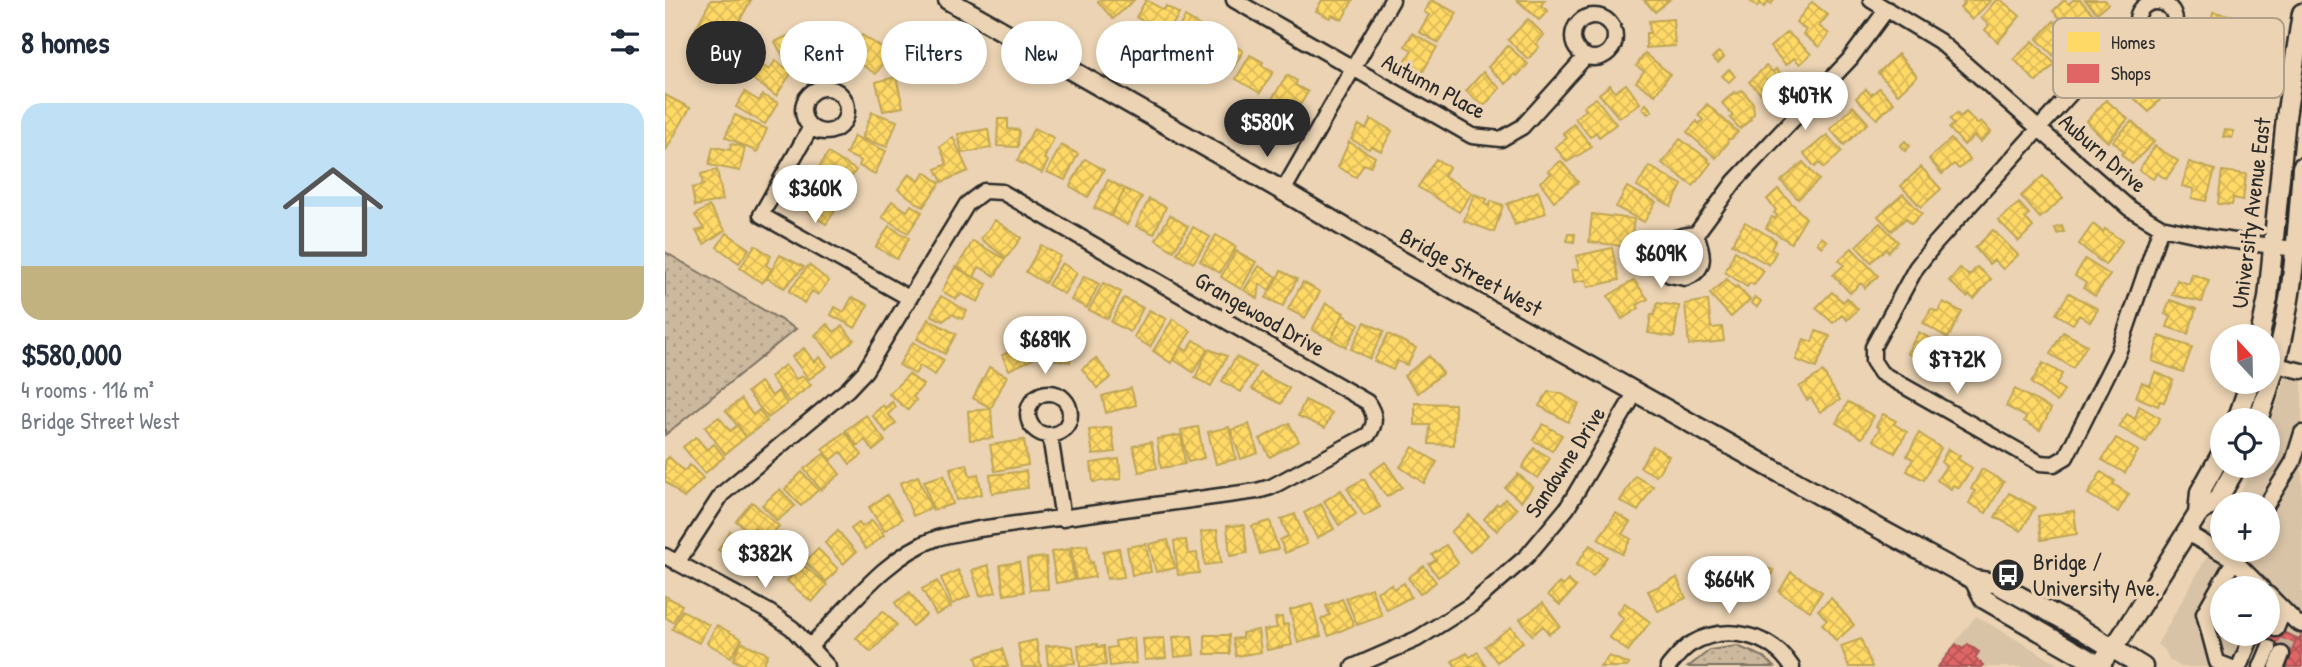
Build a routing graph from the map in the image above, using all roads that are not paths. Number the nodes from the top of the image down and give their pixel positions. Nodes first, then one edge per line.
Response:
1 (948, 0) edge
2 (1234, 0) edge
3 (1392, 0) edge
4 (1871, 0) edge
5 (1887, 9) junction
6 (2302, 13) edge
7 (1586, 57) dead end
8 (1353, 69) junction
9 (2066, 98) edge
10 (811, 127) dead end
11 (2039, 127) junction
12 (2302, 167) edge
13 (1283, 191) junction
14 (2161, 227) junction
15 (1696, 234) dead end
16 (2274, 246) junction
17 (2299, 250) edge
18 (909, 298) junction
19 (2262, 324) edge
20 (2280, 347) edge
21 (2280, 366) edge
22 (2302, 371) edge
23 (1636, 392) junction
24 (2302, 433) edge
25 (1050, 436) dead end
26 (2286, 473) junction
27 (2210, 474) edge
28 (2302, 477) edge
29 (2230, 478) edge
30 (2274, 492) edge
31 (2198, 514) junction
32 (1063, 519) junction
33 (2187, 533) junction
34 (2210, 543) edge
35 (671, 560) edge
36 (2233, 562) edge
37 (2242, 562) edge
38 (2253, 576) edge
39 (1974, 580) junction
40 (2280, 606) edge
41 (2291, 628) edge
42 (810, 646) junction
43 (2248, 646) edge
44 (2112, 649) junction
45 (2276, 656) tunnel mouth
46 (2100, 666) edge
47 (828, 667) edge
48 (1353, 667) edge
49 (1668, 667) edge
50 (1792, 667) edge
51 (2143, 667) edge
52 (2231, 667) edge
53 (2239, 667) edge
54 (2261, 667) edge

1 - 13 main road, Bridge Street West
2 - 8 street, Autumn Place
3 - 8 street
4 - 5 street, Auburn Drive
5 - 11 street, Auburn Drive
5 - 15 street
6 - 16 main road, University Avenue East
7 - 8 street, Autumn Place
8 - 13 street
9 - 11 street
10 - 18 street
11 - 14 street, Auburn Drive
11 - 14 street
12 - 17 main road, University Avenue East
13 - 23 main road, Bridge Street West
14 - 16 street, Auburn Drive
16 - 17 street, Auburn Drive
16 - 19 main road, University Avenue East
17 - 20 main road, University Avenue East
18 - 32 street, Grangewood Drive
18 - 35 street, Grangewood Drive
21 - 22 street
23 - 39 main road, Bridge Street West
23 - 48 street, Sandowne Drive
24 - 26 street
25 - 32 street
26 - 28 street
26 - 30 street
27 - 31 main road
29 - 31 main road
31 - 33 main road
32 - 42 street, Grangewood Drive
33 - 34 street
33 - 44 main road
35 - 42 street
36 - 52 street
37 - 38 street
39 - 44 main road, Bridge Street West
39 - 46 main road, Bridge Street West
40 - 41 street
42 - 47 street
43 - 53 street
44 - 46 main road
44 - 51 main road, Bridge Street West
45 - 54 street
49 - 50 street

